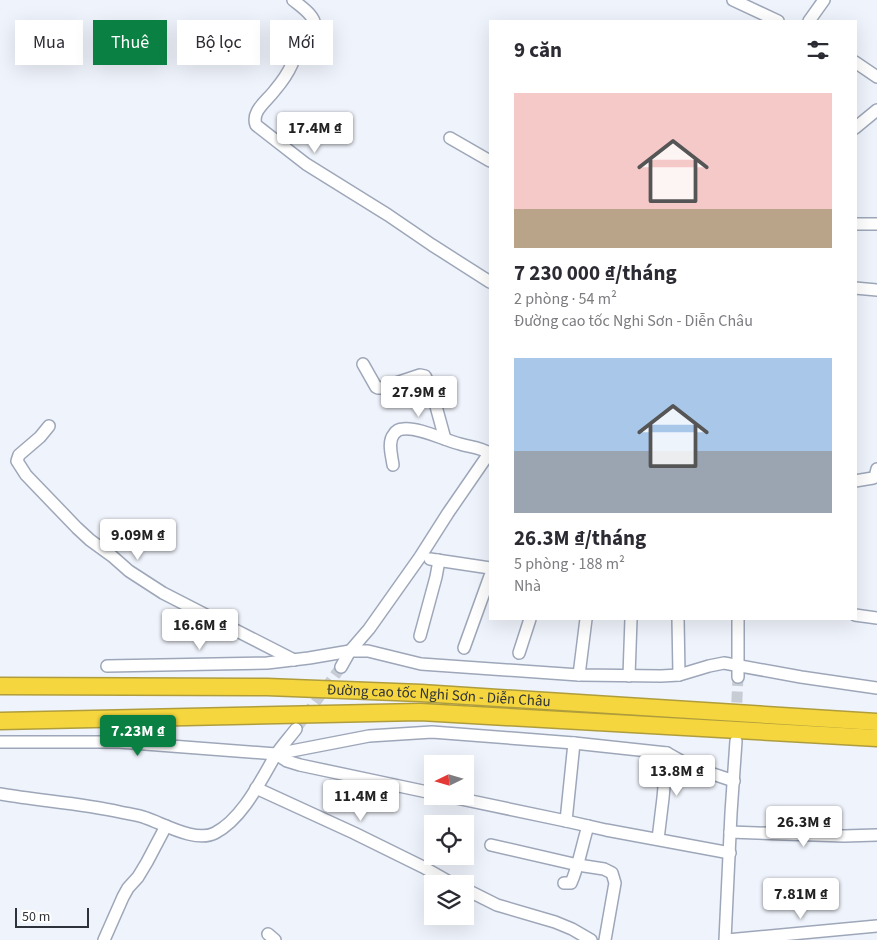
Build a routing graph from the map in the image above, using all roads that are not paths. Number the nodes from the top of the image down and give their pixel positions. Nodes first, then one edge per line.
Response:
1 (293, 0) edge
2 (733, 0) edge
3 (824, 0) edge
4 (776, 20) edge
5 (810, 20) edge
6 (857, 63) edge
7 (877, 77) edge
8 (877, 110) edge
9 (857, 126) edge
10 (450, 138) dead end
11 (489, 160) edge
12 (857, 224) edge
13 (877, 224) edge
14 (489, 281) edge
15 (857, 288) edge
16 (877, 290) edge
17 (363, 364) dead end
18 (49, 426) dead end
19 (445, 439) junction
20 (489, 452) edge
21 (489, 454) edge
22 (393, 464) dead end
23 (877, 469) edge
24 (857, 481) edge
25 (420, 557) junction
26 (438, 560) junction
27 (489, 568) edge
28 (489, 579) edge
29 (857, 615) edge
30 (877, 618) edge
31 (530, 620) edge
32 (586, 620) edge
33 (631, 620) edge
34 (678, 620) edge
35 (738, 620) edge
36 (420, 636) dead end
37 (464, 648) dead end
38 (350, 651) junction
39 (519, 654) dead end
40 (294, 660) junction
41 (738, 665) junction
42 (107, 666) dead end
43 (341, 667) tunnel mouth
44 (579, 675) junction
45 (679, 675) junction
46 (629, 676) junction
47 (738, 677) tunnel mouth
48 (0, 686) edge
49 (877, 688) edge
50 (0, 721) edge
51 (877, 722) edge
52 (296, 729) tunnel mouth
53 (877, 738) edge
54 (736, 741) dead end
55 (0, 742) edge
56 (574, 743) junction
57 (667, 753) junction
58 (276, 754) junction
59 (734, 781) junction
60 (256, 788) junction
61 (424, 791) edge
62 (0, 794) edge
63 (474, 802) edge
64 (566, 820) junction
65 (166, 826) junction
66 (588, 826) junction
67 (730, 832) junction
68 (877, 835) edge
69 (658, 839) junction
70 (491, 845) dead end
71 (730, 853) junction
72 (578, 865) junction
73 (437, 875) edge
74 (564, 883) dead end
75 (474, 893) edge
76 (877, 926) edge
77 (588, 939) edge
78 (104, 940) edge
79 (605, 940) edge
80 (726, 940) edge

1 - 14 street
2 - 4 street
3 - 5 street
6 - 7 street
8 - 9 street
10 - 11 street
12 - 13 street
15 - 16 street
17 - 19 street
18 - 40 street
19 - 20 street
19 - 22 street
21 - 25 street
23 - 24 street
25 - 26 street
25 - 38 street
26 - 27 street
26 - 36 street
28 - 37 street
29 - 30 street
31 - 39 street
32 - 44 street
33 - 46 street
34 - 45 street
35 - 41 street
38 - 40 street
38 - 43 street
38 - 44 street
40 - 42 street
41 - 45 street
41 - 47 street
41 - 49 street
44 - 46 street
45 - 46 street
48 - 51 highway, Đường cao tốc Nghi Sơn - Diễn Châu
50 - 53 highway, Đường cao tốc Nghi Sơn - Diễn Châu
52 - 58 street
54 - 59 street
55 - 58 street
56 - 57 street
56 - 58 street
56 - 64 street
57 - 59 street
57 - 69 street
58 - 60 street
58 - 61 street
59 - 67 street
60 - 65 street
60 - 73 street
62 - 65 street
63 - 64 street
64 - 66 street
65 - 78 street
66 - 69 street
66 - 72 street
67 - 68 street
67 - 71 street
69 - 71 street
70 - 72 street
71 - 80 street
72 - 74 street
72 - 79 street
75 - 77 street
76 - 80 street

